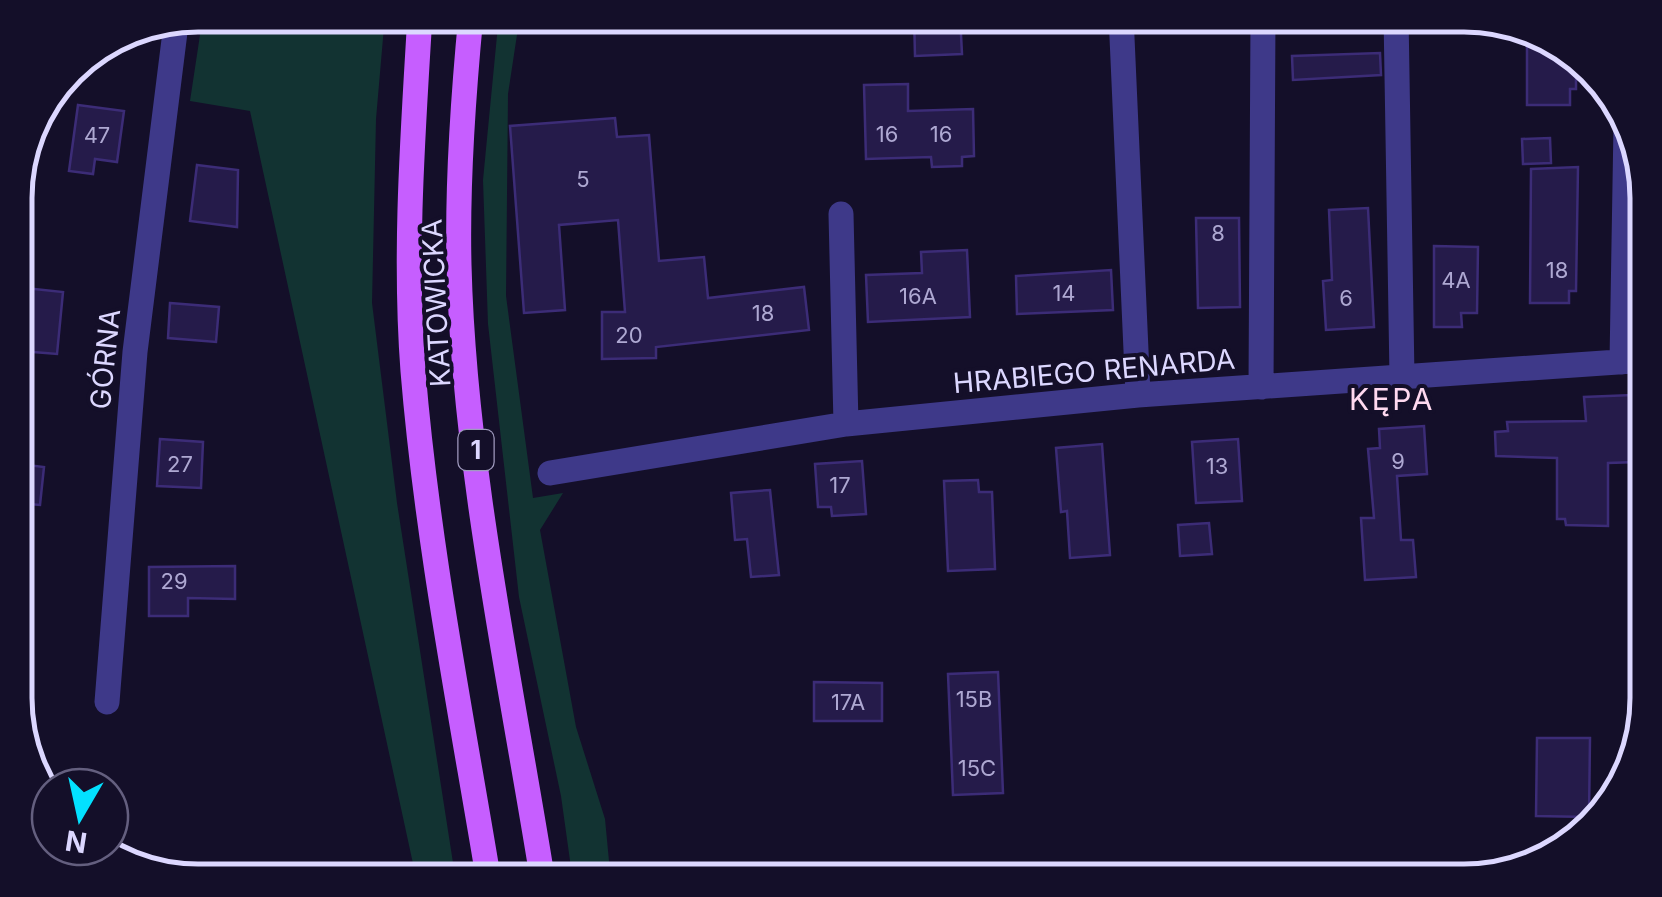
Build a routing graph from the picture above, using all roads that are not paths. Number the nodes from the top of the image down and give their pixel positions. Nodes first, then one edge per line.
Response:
1 (419, 32) edge
2 (470, 32) edge
3 (1122, 32) edge
4 (1262, 32) edge
5 (1396, 32) edge
6 (175, 35) edge
7 (1628, 175) edge
8 (841, 214) dead end
9 (1630, 243) edge
10 (1630, 361) edge
11 (1402, 377) junction
12 (1261, 387) junction
13 (1138, 395) junction
14 (846, 424) junction
15 (550, 473) dead end
16 (106, 702) dead end
17 (486, 864) edge
18 (540, 864) edge

1 - 17 main road, KATOWICKA / 1
2 - 18 main road, KATOWICKA / 1
3 - 13 street
4 - 12 street
5 - 11 street
6 - 16 street, GÓRNA
7 - 9 street
8 - 14 street
10 - 11 street, HRABIEGO RENARDA
11 - 12 street, HRABIEGO RENARDA
12 - 13 street, HRABIEGO RENARDA
13 - 14 street, HRABIEGO RENARDA
14 - 15 street, HRABIEGO RENARDA

